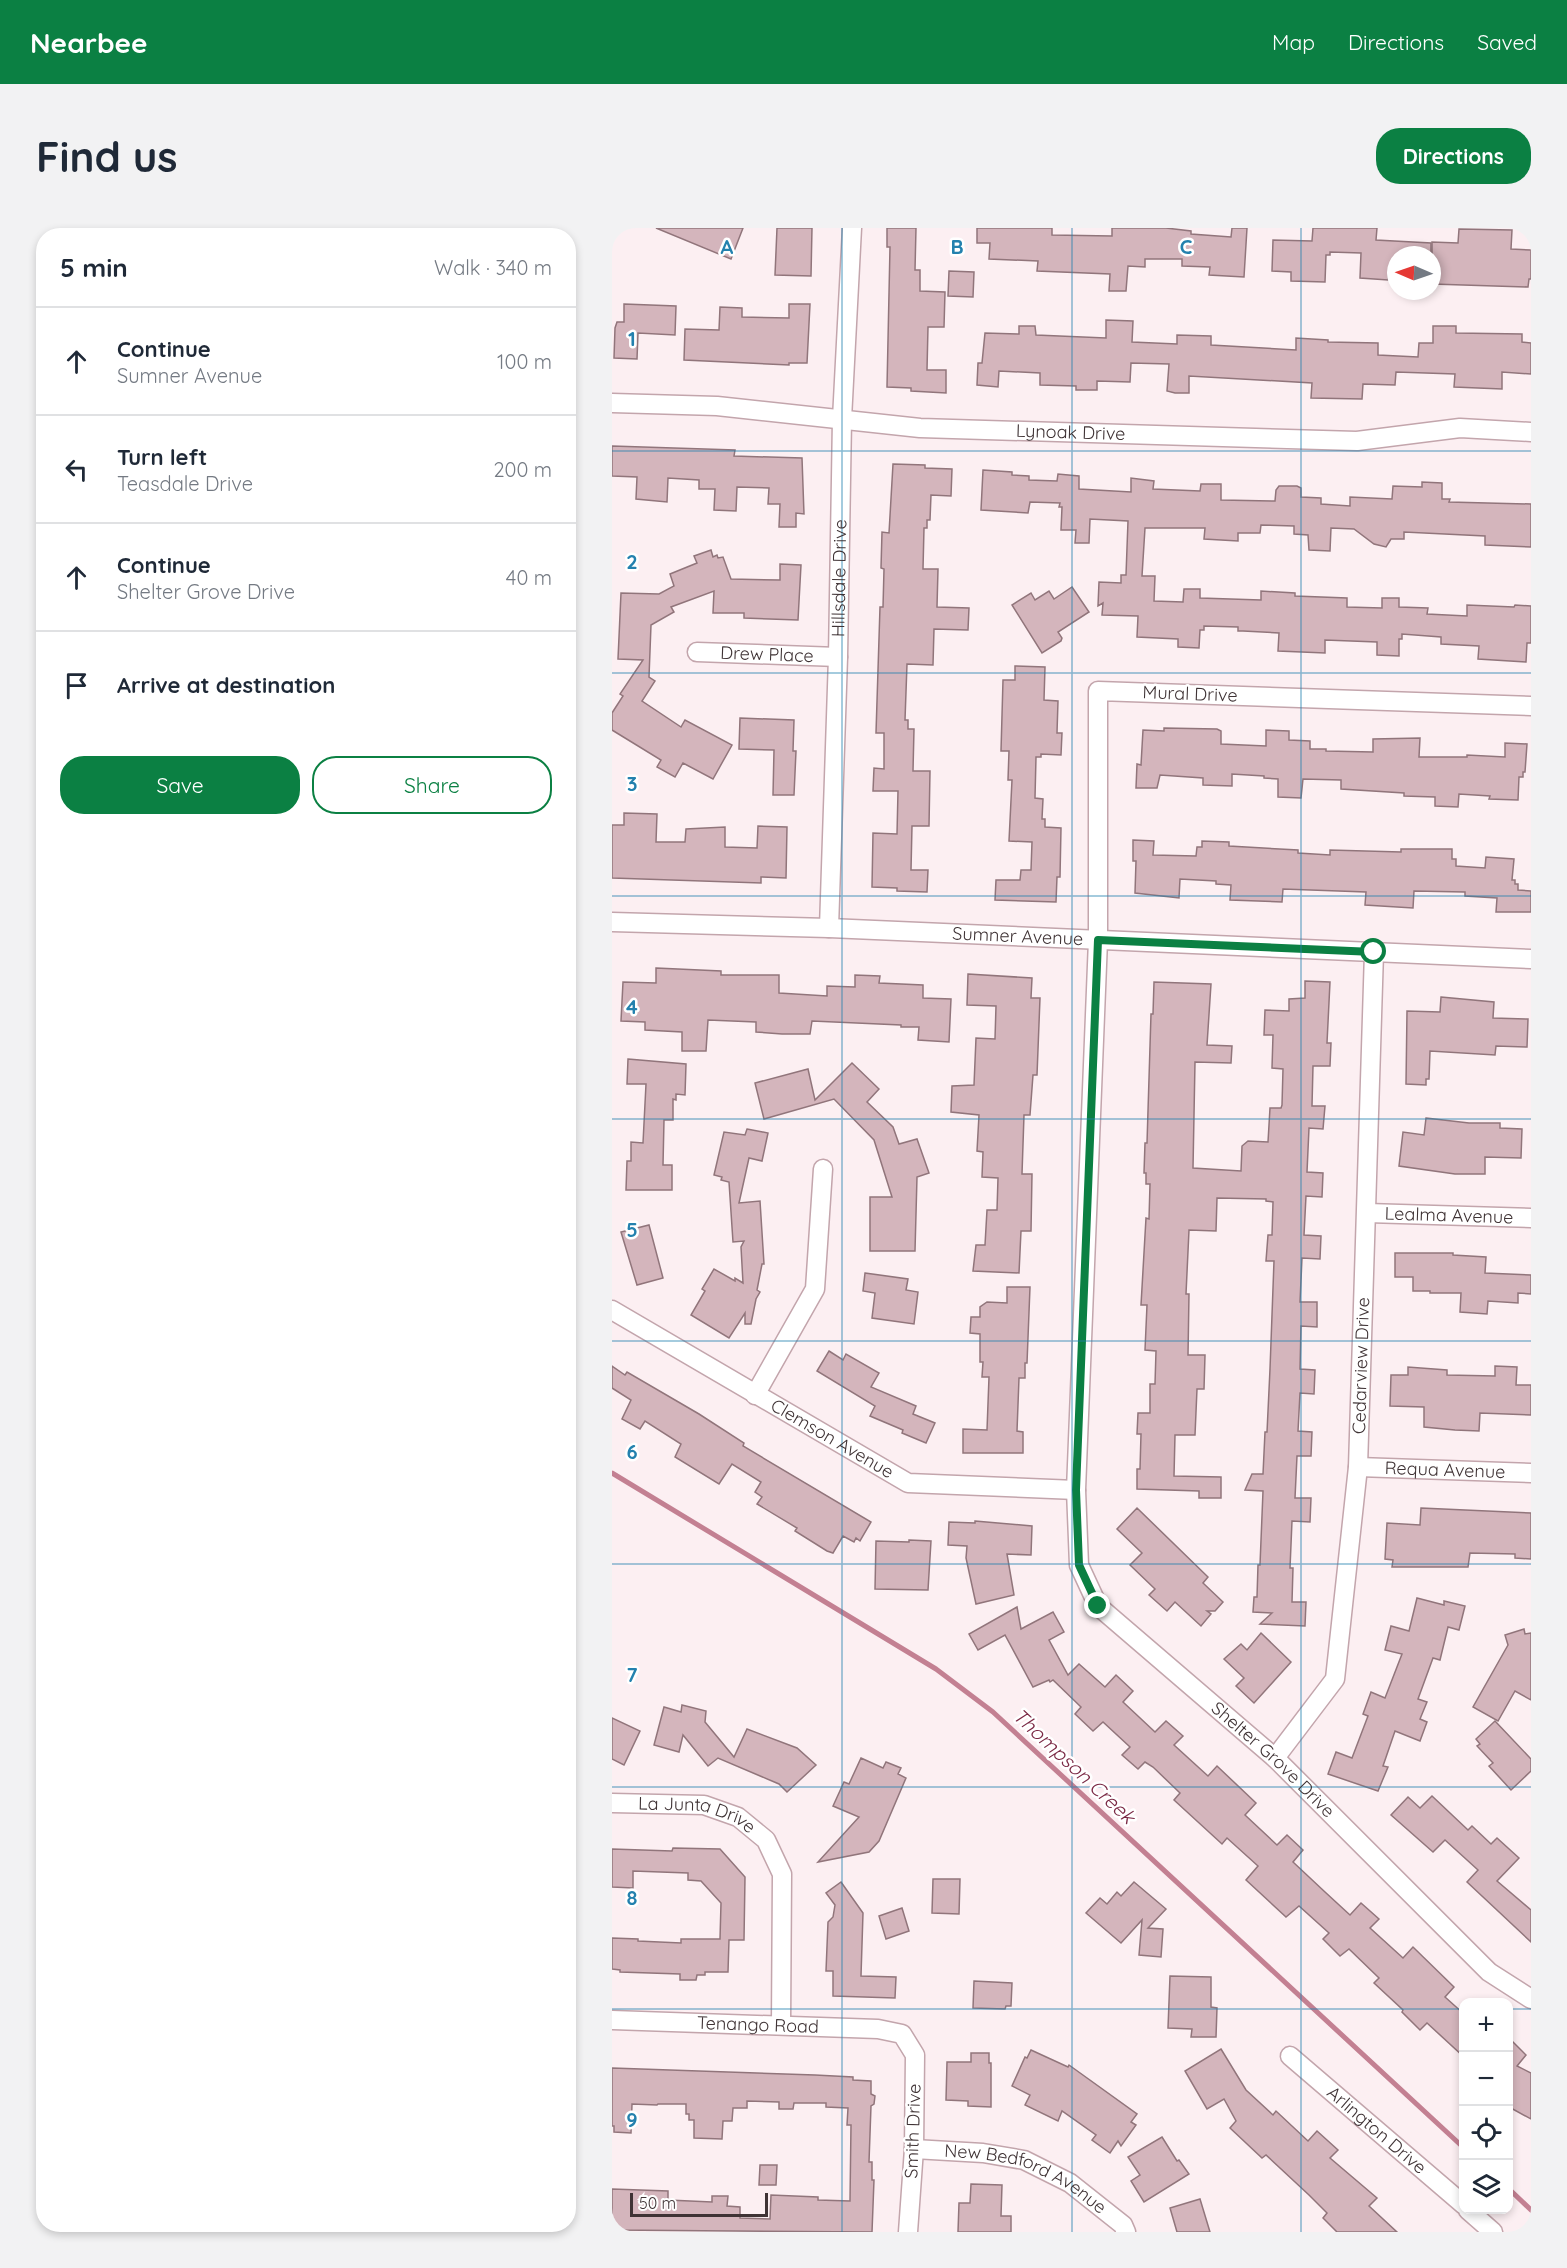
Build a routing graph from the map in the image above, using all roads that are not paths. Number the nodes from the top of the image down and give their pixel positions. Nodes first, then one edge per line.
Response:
1 (852, 228) edge
2 (612, 403) edge
3 (842, 419) junction
4 (1531, 432) edge
5 (697, 652) dead end
6 (838, 657) junction
7 (1531, 706) edge
8 (612, 922) edge
9 (829, 928) junction
10 (1098, 940) junction
11 (1374, 952) junction
12 (1531, 959) edge
13 (823, 1169) dead end
14 (1367, 1212) junction
15 (1531, 1218) edge
16 (612, 1310) edge
17 (755, 1395) junction
18 (1358, 1467) junction
19 (1531, 1473) edge
20 (1076, 1490) junction
21 (1275, 1758) junction
22 (612, 1803) edge
23 (1531, 1999) edge
24 (612, 2020) edge
25 (781, 2025) junction
26 (902, 2034) joint
27 (1290, 2056) dead end
28 (914, 2149) junction
29 (1459, 2201) edge
30 (1473, 2214) edge
31 (908, 2232) edge
32 (1126, 2232) edge
33 (1493, 2232) edge

1 - 3 street, Hillsdale Drive
2 - 3 street, Lynoak Drive
3 - 4 street, Lynoak Drive
3 - 6 street, Hillsdale Drive
5 - 6 street, Drew Place
6 - 9 street, Hillsdale Drive
7 - 10 street, Mural Drive
8 - 9 street, Sumner Avenue
9 - 10 street, Sumner Avenue
10 - 11 street, Sumner Avenue
10 - 20 street, Shelter Grove Drive
11 - 12 street, Sumner Avenue
11 - 14 street, Cedarview Drive
13 - 17 street
14 - 15 street, Lealma Avenue
14 - 18 street, Cedarview Drive
16 - 17 street, Clemson Avenue
17 - 20 street, Clemson Avenue
18 - 19 street, Requa Avenue
18 - 21 street, Cedarview Drive
20 - 21 street, Shelter Grove Drive
21 - 23 street, Shelter Grove Drive
22 - 25 street, La Junta Drive
24 - 25 street, Tenango Road
25 - 26 street, Tenango Road
26 - 28 street, Smith Drive
27 - 29 street, Arlington Drive
28 - 31 street, Smith Drive
28 - 32 street, New Bedford Avenue
30 - 33 street

